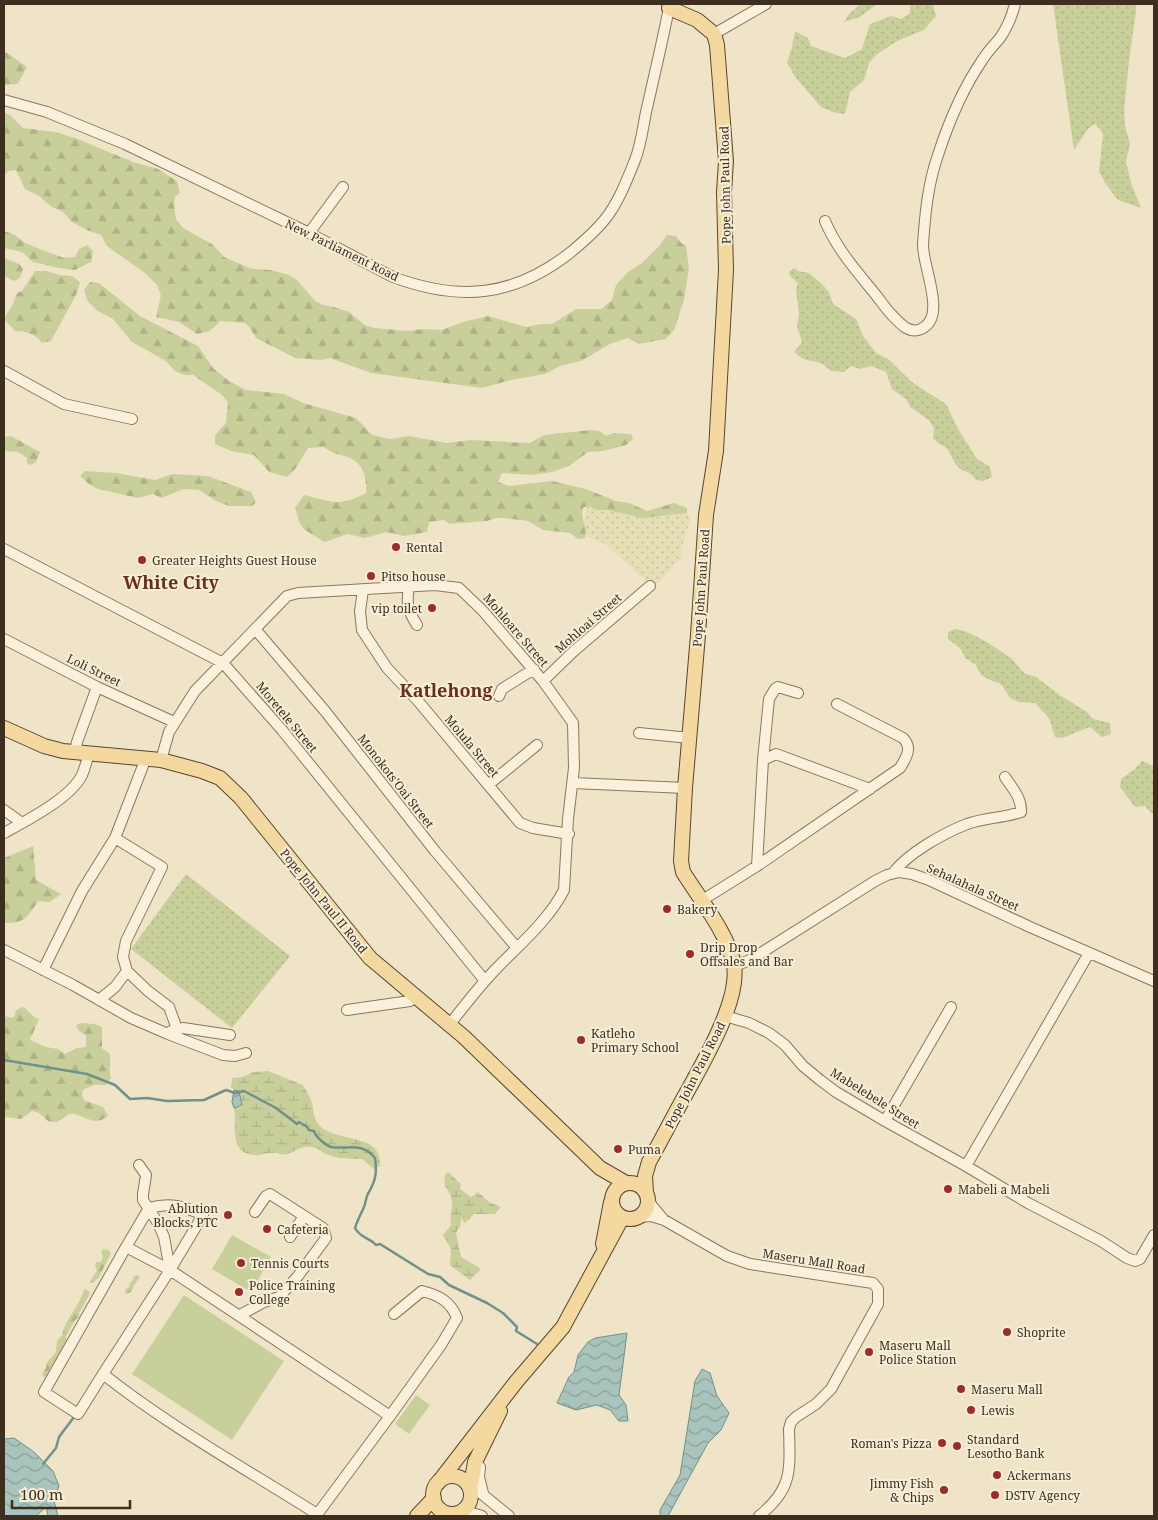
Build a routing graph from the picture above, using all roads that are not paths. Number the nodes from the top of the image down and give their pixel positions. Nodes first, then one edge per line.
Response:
1 (766, 4) edge
2 (1015, 4) edge
3 (670, 6) edge
4 (714, 34) junction
5 (4, 100) edge
6 (343, 186) dead end
7 (825, 220) dead end
8 (309, 233) junction
9 (4, 371) edge
10 (132, 419) dead end
11 (4, 549) edge
12 (650, 586) dead end
13 (409, 587) junction
14 (363, 590) junction
15 (417, 625) dead end
16 (255, 629) junction
17 (4, 639) edge
18 (223, 663) junction
19 (534, 669) junction
20 (543, 681) junction
21 (98, 687) junction
22 (798, 693) dead end
23 (498, 696) dead end
24 (837, 704) dead end
25 (174, 722) junction
26 (4, 728) edge
27 (639, 733) dead end
28 (690, 738) junction
29 (537, 745) dead end
30 (82, 752) junction
31 (146, 758) junction
32 (161, 760) junction
33 (762, 760) junction
34 (1005, 777) dead end
35 (573, 783) junction
36 (488, 785) junction
37 (685, 788) junction
38 (870, 789) junction
39 (4, 810) edge
40 (22, 823) junction
41 (4, 833) edge
42 (568, 834) junction
43 (115, 838) junction
44 (757, 866) junction
45 (893, 873) junction
46 (701, 901) junction
47 (517, 948) junction
48 (4, 950) edge
49 (1089, 952) junction
50 (735, 966) junction
51 (43, 970) junction
52 (127, 971) junction
53 (485, 981) junction
54 (1154, 982) edge
55 (415, 996) junction
56 (99, 1000) junction
57 (951, 1007) dead end
58 (346, 1010) dead end
59 (725, 1016) junction
60 (450, 1024) junction
61 (172, 1031) junction
62 (230, 1035) dead end
63 (246, 1053) dead end
64 (885, 1121) junction
65 (649, 1162) junction
66 (139, 1165) dead end
67 (966, 1166) junction
68 (600, 1168) junction
69 (627, 1183) junction
70 (647, 1194) junction
71 (612, 1199) junction
72 (149, 1208) junction
73 (255, 1212) dead end
74 (304, 1216) junction
75 (639, 1217) junction
76 (622, 1218) junction
77 (664, 1220) junction
78 (1154, 1236) edge
79 (290, 1237) dead end
80 (126, 1247) junction
81 (600, 1257) junction
82 (170, 1270) junction
83 (394, 1314) dead end
84 (240, 1315) junction
85 (104, 1374) junction
86 (516, 1382) junction
87 (390, 1416) junction
88 (438, 1483) junction
89 (474, 1489) junction
90 (434, 1498) junction
91 (454, 1513) edge
92 (317, 1515) edge
93 (417, 1516) edge
94 (482, 1516) edge
95 (509, 1516) edge
96 (759, 1516) edge

1 - 4 street
2 - 7 street
3 - 4 main road
3 - 8 street, New Parliament Road
4 - 28 main road, Pope John Paul Road
5 - 8 street, New Parliament Road
6 - 8 street
9 - 10 street
11 - 18 street, Moretele Street
12 - 20 street, Mohloai Street
13 - 14 street, Mohloare Street
13 - 15 street
13 - 19 street, Mohloare Street
14 - 16 street, Mohloare Street
14 - 36 street, Molula Street
16 - 18 street, Mohloare Street
16 - 47 street, Monokots'Oai Street
17 - 21 street, Loli Street
18 - 25 street, Mohloare Street
18 - 53 street, Moretele Street
19 - 20 street, Mohloare Street
19 - 23 street
20 - 35 street, Mohloare Street
21 - 25 street, Loli Street
21 - 30 street
22 - 33 street
24 - 38 street
25 - 32 street, Mohloare Street
26 - 30 main road, Pope John Paul II Road
27 - 28 street
28 - 37 main road, Pope John Paul Road
29 - 36 street
30 - 31 main road, Pope John Paul II Road
30 - 40 street
31 - 32 main road, Pope John Paul II Road
31 - 43 street
32 - 55 main road, Pope John Paul II Road
33 - 38 street
33 - 44 street
34 - 45 street
35 - 37 street
35 - 42 street, Mohloare Street
36 - 42 street, Molula Street
37 - 46 main road, Pope John Paul Road
38 - 44 street
39 - 40 street
40 - 41 street
42 - 47 street, Mohloare Street
43 - 51 street
43 - 52 street
44 - 46 street
45 - 49 street, Sehalahala Street
45 - 50 street
46 - 50 main road, Pope John Paul Road
47 - 53 street, Mohloare Street
48 - 51 street
49 - 54 street, Sehalahala Street
49 - 67 street
50 - 59 main road, Pope John Paul Road
51 - 56 street
52 - 56 street
52 - 61 street
53 - 60 street, Mohloare Street
55 - 58 street
55 - 60 main road, Pope John Paul II Road
56 - 61 street
57 - 64 street
59 - 64 street, Mabelebele Street
59 - 65 main road, Pope John Paul Road
60 - 68 main road, Pope John Paul II Road
61 - 62 street
61 - 63 street
64 - 67 street, Mabelebele Street
65 - 69 main road, Pope John Paul Road
65 - 70 main road, Pope John Paul Road
66 - 72 street
67 - 78 street, Mabelebele Street
68 - 69 main road
68 - 71 main road
69 - 70 main road
69 - 71 main road
70 - 75 main road
70 - 77 street, Maseru Mall Road
71 - 76 main road
71 - 81 main road
72 - 80 street
72 - 82 street
72 - 82 street
73 - 74 street
74 - 79 street
74 - 84 street
75 - 76 main road
75 - 77 street, Maseru Mall Road
76 - 81 main road
77 - 96 street, Maseru Mall Road
80 - 82 street
80 - 85 street
81 - 86 main road
82 - 84 street
82 - 85 street
83 - 87 street
84 - 87 street
85 - 92 street
86 - 88 main road
86 - 89 main road
87 - 92 street
88 - 89 main road
88 - 90 main road
89 - 91 main road
89 - 95 street
90 - 91 main road
90 - 93 main road
91 - 94 street

